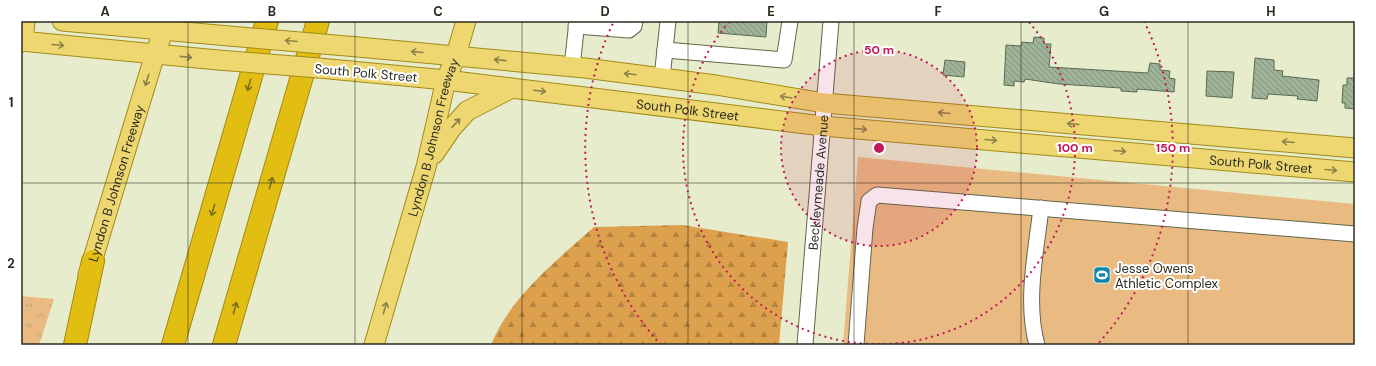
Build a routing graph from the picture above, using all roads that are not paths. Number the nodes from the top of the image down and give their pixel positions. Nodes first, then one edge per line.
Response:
1 (25, 21) edge
2 (62, 21) edge
3 (268, 21) edge
4 (318, 21) edge
5 (466, 21) edge
6 (635, 21) edge
7 (668, 21) edge
8 (790, 21) edge
9 (831, 21) edge
10 (92, 22) edge
11 (576, 22) edge
12 (166, 25) edge
13 (22, 42) edge
14 (664, 50) junction
15 (154, 54) junction
16 (456, 55) junction
17 (572, 67) junction
18 (662, 78) junction
19 (446, 80) junction
20 (512, 88) junction
21 (824, 103) junction
22 (822, 126) junction
23 (1196, 134) junction
24 (1355, 148) edge
25 (1195, 158) junction
26 (426, 167) junction
27 (1355, 172) edge
28 (1041, 208) junction
29 (1355, 234) edge
30 (93, 261) junction
31 (66, 345) edge
32 (75, 345) edge
33 (173, 345) edge
34 (224, 345) edge
35 (374, 345) edge
36 (805, 345) edge
37 (856, 345) edge
38 (1037, 345) edge

1 - 13 main road
2 - 10 main road, South Polk Street
3 -> 33 highway
34 -> 4 highway
5 - 16 main road, Lyndon B Johnson Freeway
6 - 11 street
7 - 14 street
8 - 14 street
9 - 21 street, Beckleymeade Avenue
10 - 12 main road, South Polk Street
11 - 17 street
12 - 15 main road, Lyndon B Johnson Freeway
16 -> 12 main road, South Polk Street, bridge
13 -> 15 main road, South Polk Street
14 - 18 street
15 -> 19 main road, South Polk Street, bridge
15 -> 30 main road, Lyndon B Johnson Freeway
17 -> 16 main road, South Polk Street
16 - 19 main road, Lyndon B Johnson Freeway
18 -> 17 main road, South Polk Street
21 -> 18 main road, South Polk Street
19 - 20 main road, South Polk Street
19 - 26 main road, Lyndon B Johnson Freeway
20 -> 22 main road, South Polk Street
26 -> 20 main road
21 - 22 street, Beckleymeade Avenue
23 -> 21 main road, South Polk Street
22 -> 25 main road, South Polk Street
22 - 36 street, Beckleymeade Avenue
24 -> 23 main road, South Polk Street
23 - 25 main road
25 -> 27 main road, South Polk Street
35 -> 26 main road, Lyndon B Johnson Freeway
28 - 29 street
28 - 37 street
28 - 38 street
30 - 31 main road, Lyndon B Johnson Freeway
30 - 32 highway

